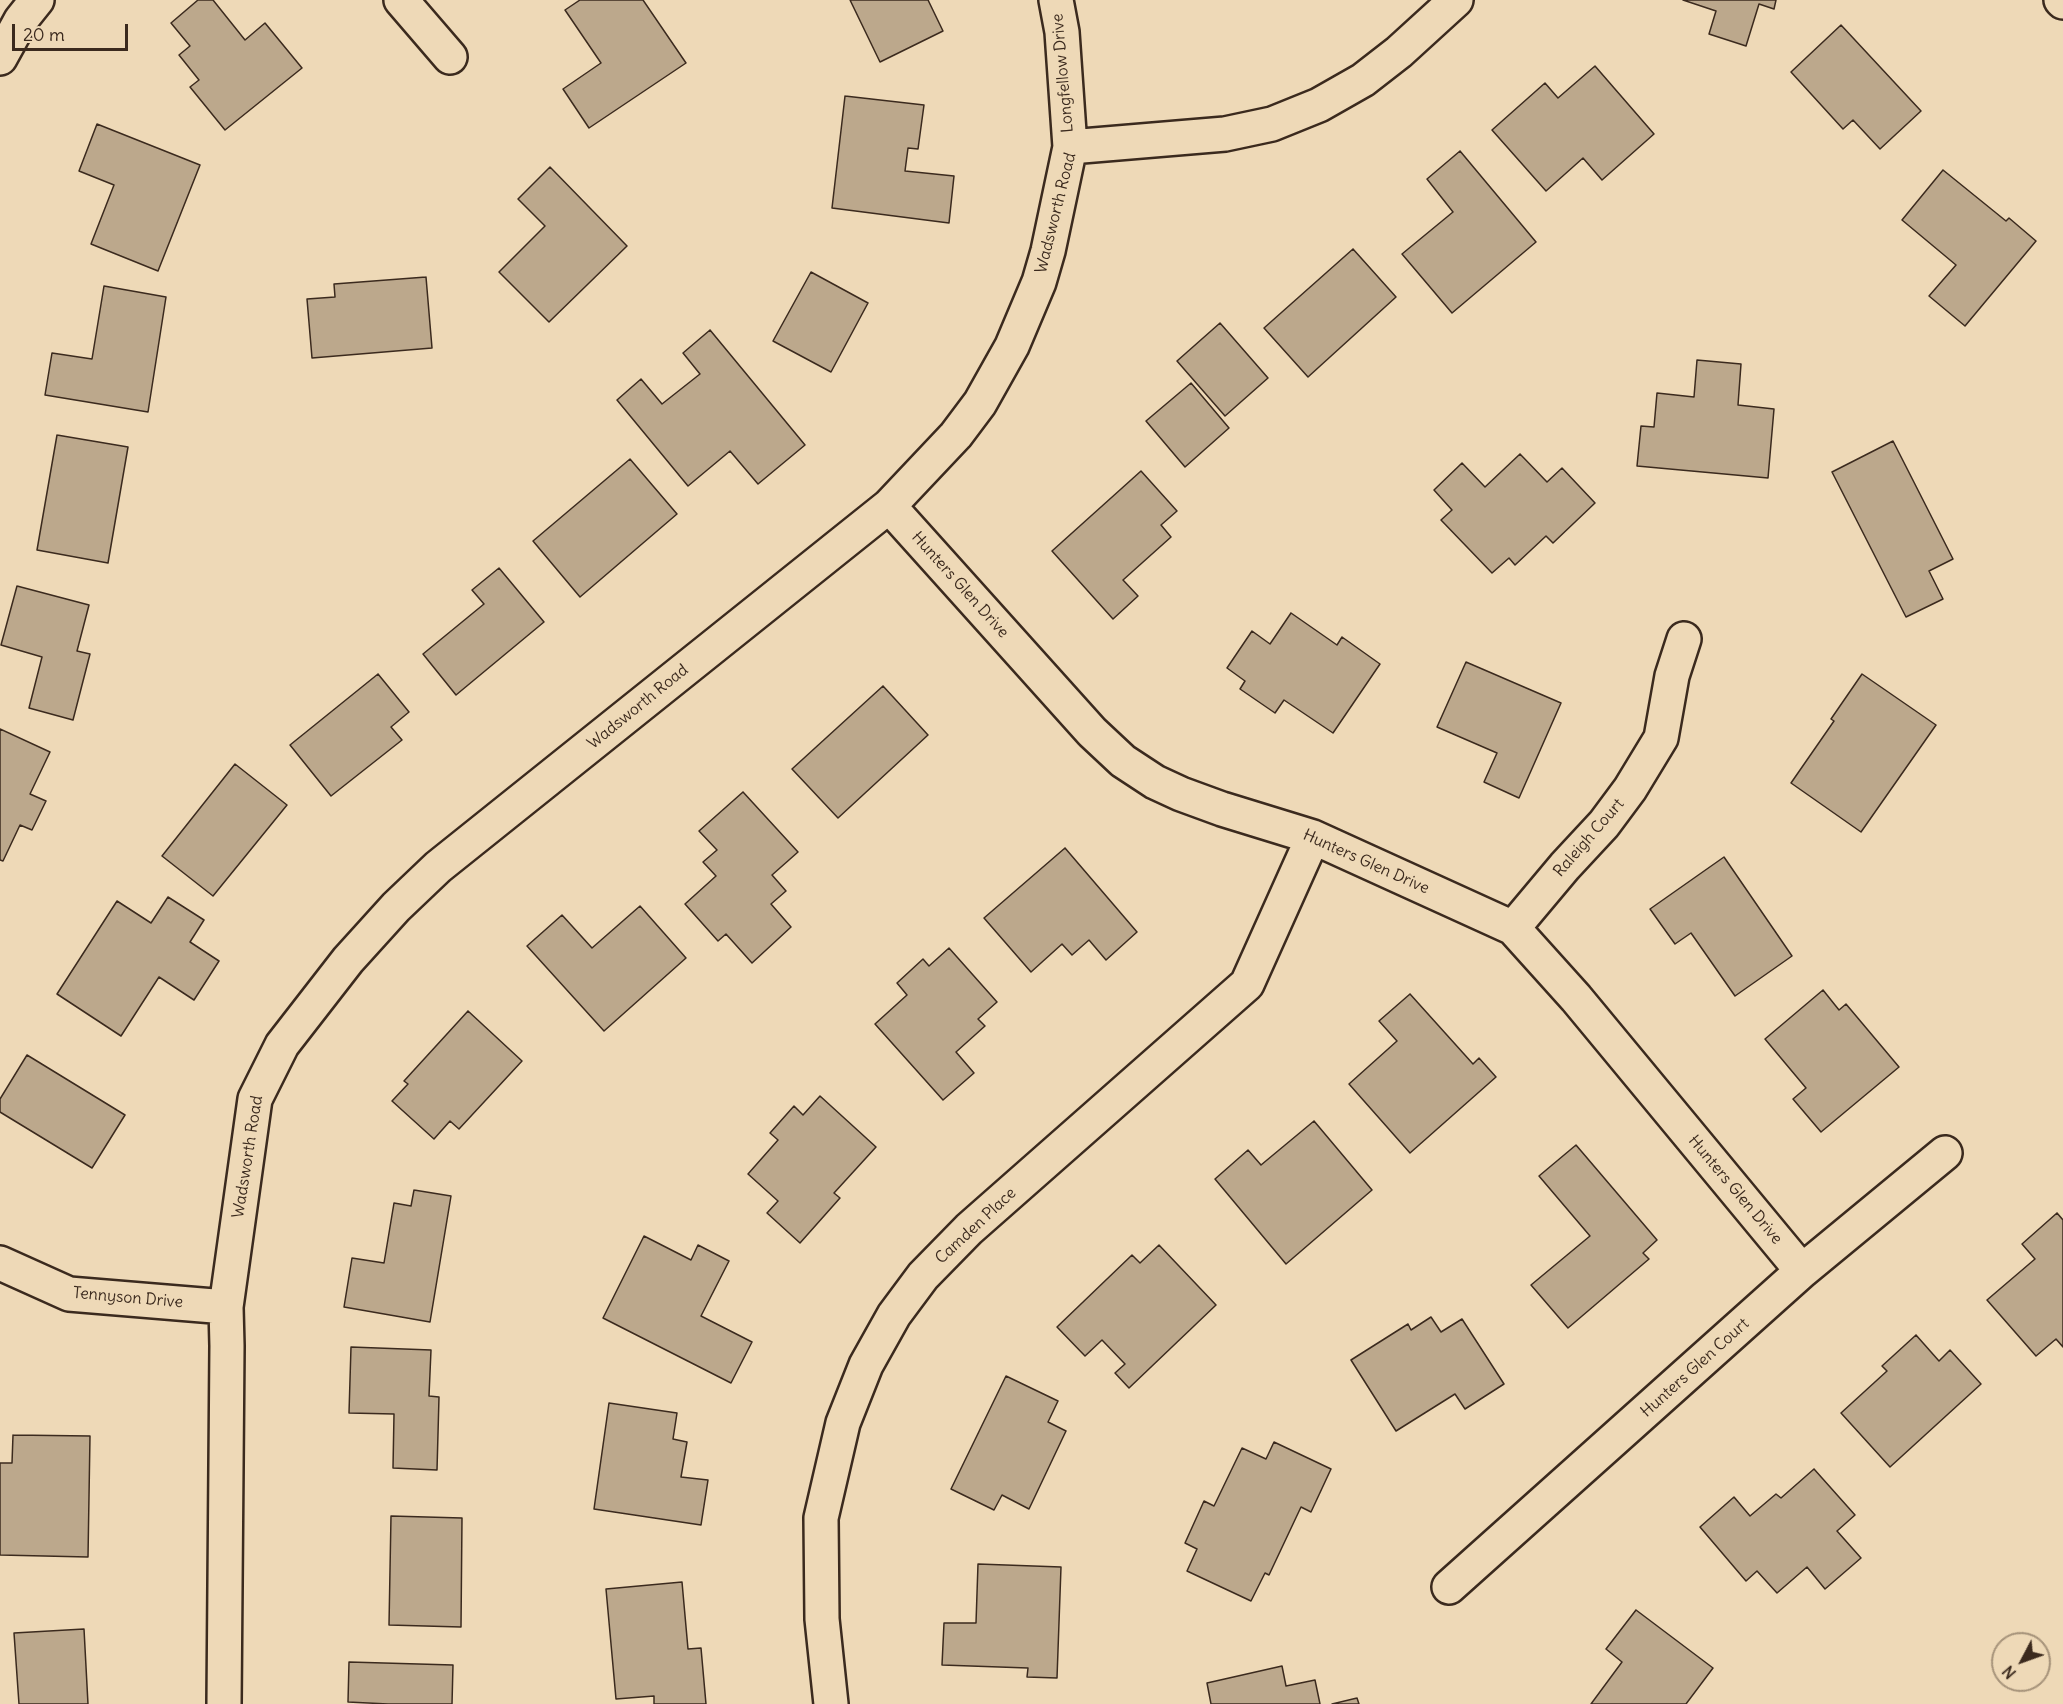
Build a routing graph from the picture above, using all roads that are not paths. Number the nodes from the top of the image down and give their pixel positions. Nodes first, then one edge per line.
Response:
1 (36, 0) edge
2 (400, 0) edge
3 (1056, 0) edge
4 (1456, 0) edge
5 (450, 57) dead end
6 (0, 58) edge
7 (1070, 147) junction
8 (890, 506) junction
9 (1684, 639) dead end
10 (1313, 837) junction
11 (1513, 928) junction
12 (1945, 1153) dead end
13 (0, 1263) edge
14 (1802, 1272) junction
15 (226, 1307) junction
16 (1449, 1587) dead end
17 (224, 1704) edge
18 (831, 1704) edge

1 - 6 street
2 - 5 street
3 - 7 street, Longfellow Drive
4 - 7 street, Wadsworth Road
7 - 8 street, Wadsworth Road
8 - 10 street, Hunters Glen Drive
8 - 15 street, Wadsworth Road
9 - 11 street, Raleigh Court
10 - 11 street, Hunters Glen Drive
10 - 18 street, Camden Place
11 - 14 street, Hunters Glen Drive
12 - 14 street, Hunters Glen Court
13 - 15 street, Tennyson Drive
14 - 16 street, Hunters Glen Court
15 - 17 street, Wadsworth Road

